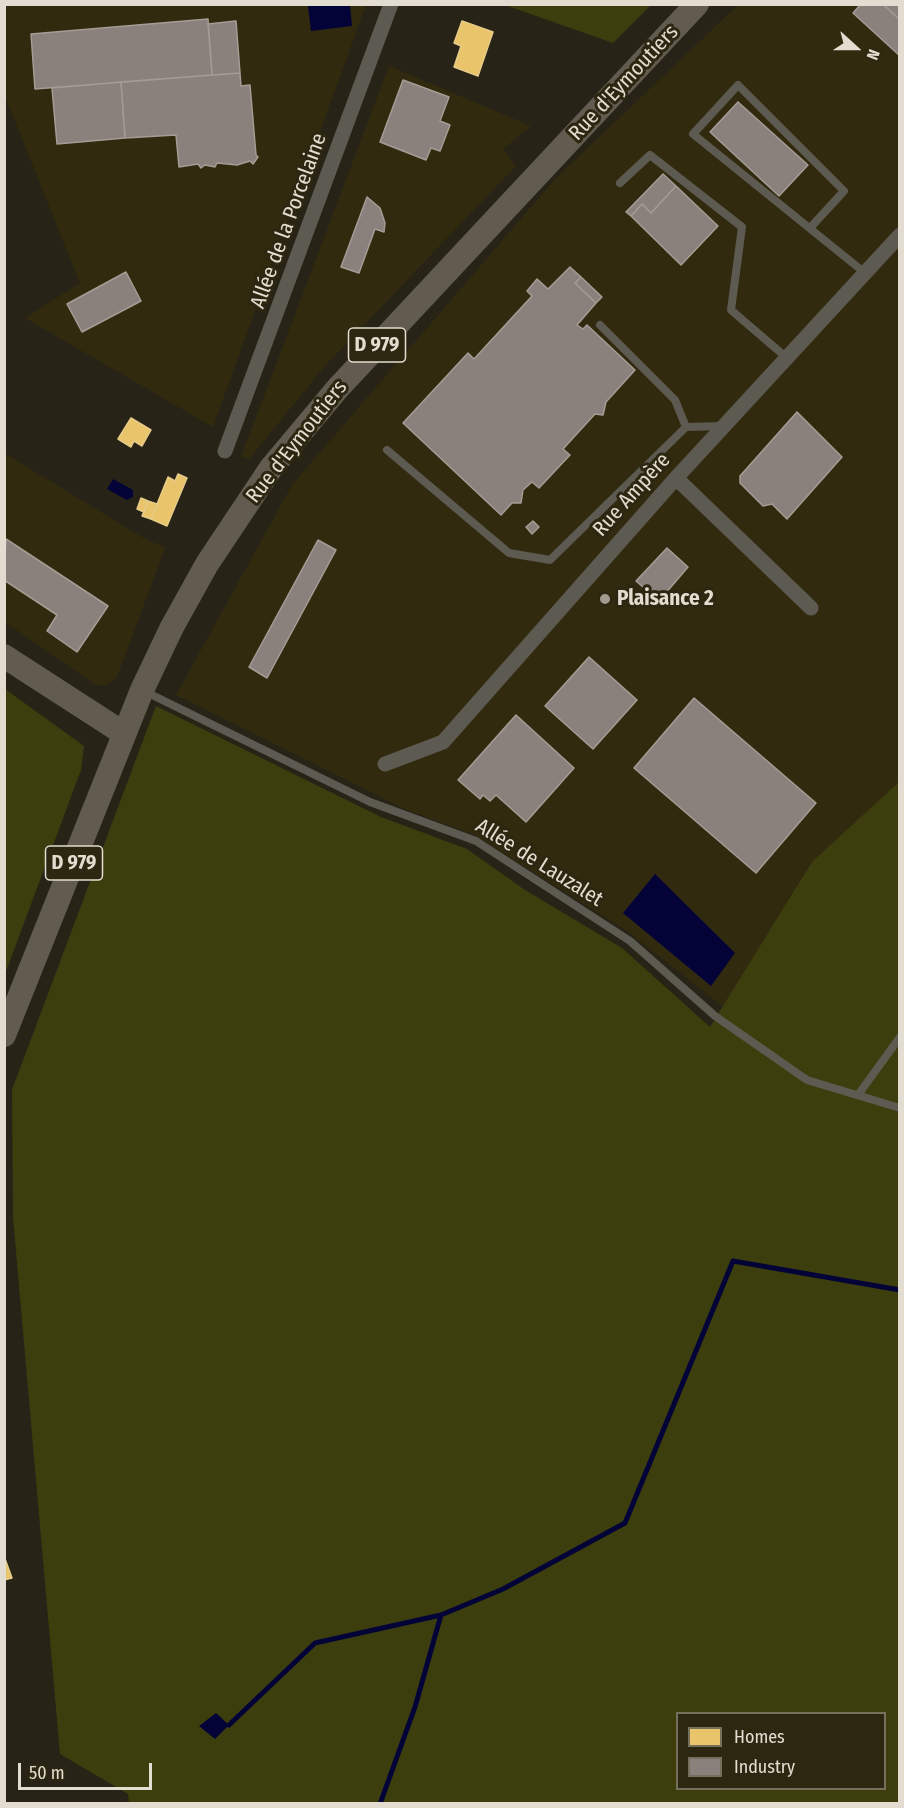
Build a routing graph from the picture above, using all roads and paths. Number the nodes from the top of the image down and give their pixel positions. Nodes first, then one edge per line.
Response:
1 (391, 4) edge
2 (697, 4) edge
3 (620, 183) dead end
4 (810, 228) junction
5 (900, 235) edge
6 (865, 273) junction
7 (600, 326) dead end
8 (787, 358) junction
9 (686, 426) junction
10 (723, 426) junction
11 (387, 450) dead end
12 (225, 451) dead end
13 (676, 478) junction
14 (811, 608) dead end
15 (4, 656) edge
16 (142, 690) junction
17 (123, 734) junction
18 (385, 764) dead end
19 (4, 1035) edge
20 (900, 1037) edge
21 (858, 1095) junction
22 (900, 1108) edge

1 - 12 street, Allée de la Porcelaine
2 - 16 main road, Rue d'Eymoutiers / D 979
3 - 8 lane
4 - 4 lane
4 - 6 lane
5 - 6 street, Rue Ampère
6 - 8 street, Rue Ampère
7 - 9 lane
8 - 10 street, Rue Ampère
9 - 10 lane
9 - 11 lane
10 - 13 street, Rue Ampère
13 - 14 street
13 - 18 street, Rue Ampère
15 - 17 main road
16 - 17 main road, Rue d'Eymoutiers / D 979
16 - 21 lane, Allée de Lauzalet
17 - 19 main road, D 979
20 - 21 lane
21 - 22 lane, Allée de Lauzalet

